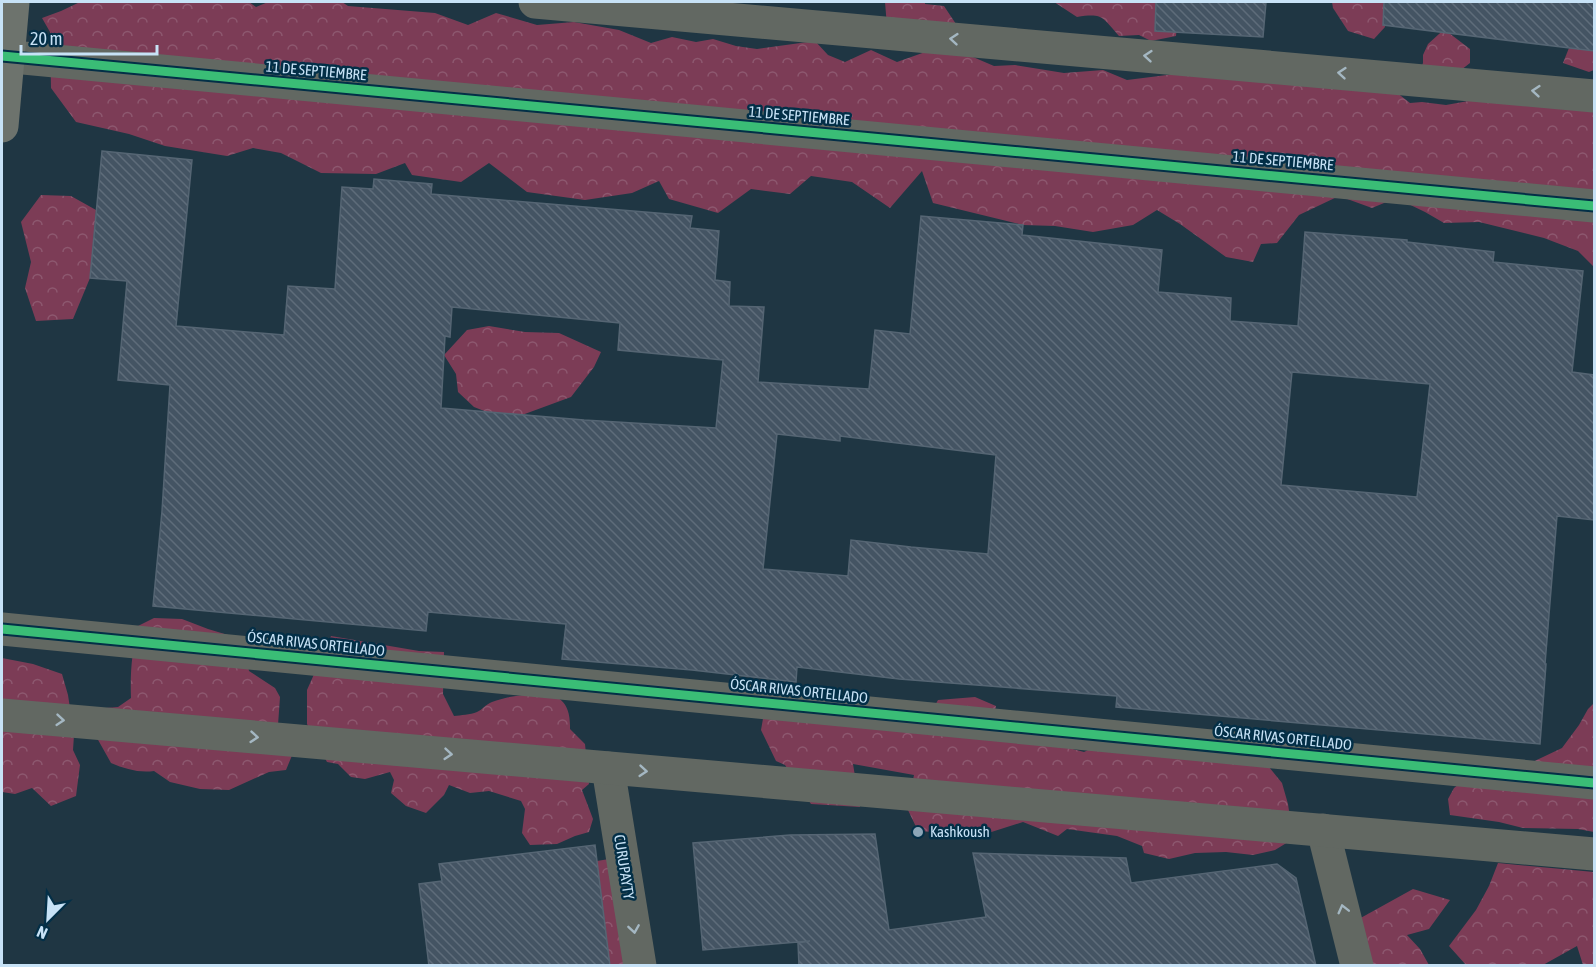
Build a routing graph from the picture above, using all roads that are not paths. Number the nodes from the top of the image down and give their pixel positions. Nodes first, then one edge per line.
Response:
1 (14, 2) edge
2 (535, 2) edge
3 (5, 57) edge
4 (1594, 96) edge
5 (2, 126) edge
6 (1594, 206) edge
7 (2, 628) edge
8 (2, 715) edge
9 (608, 768) junction
10 (1594, 783) edge
11 (1323, 830) junction
12 (1594, 854) edge
13 (640, 966) edge
14 (1357, 966) edge

1 - 3 main road
4 -> 2 street
3 - 5 main road
3 - 6 street, 11 DE SEPTIEMBRE
7 - 10 street, ÓSCAR RIVAS ORTELLADO
8 -> 9 street
9 -> 11 street
9 -> 13 street, CURUPAYTY
11 - 12 street
14 -> 11 street

